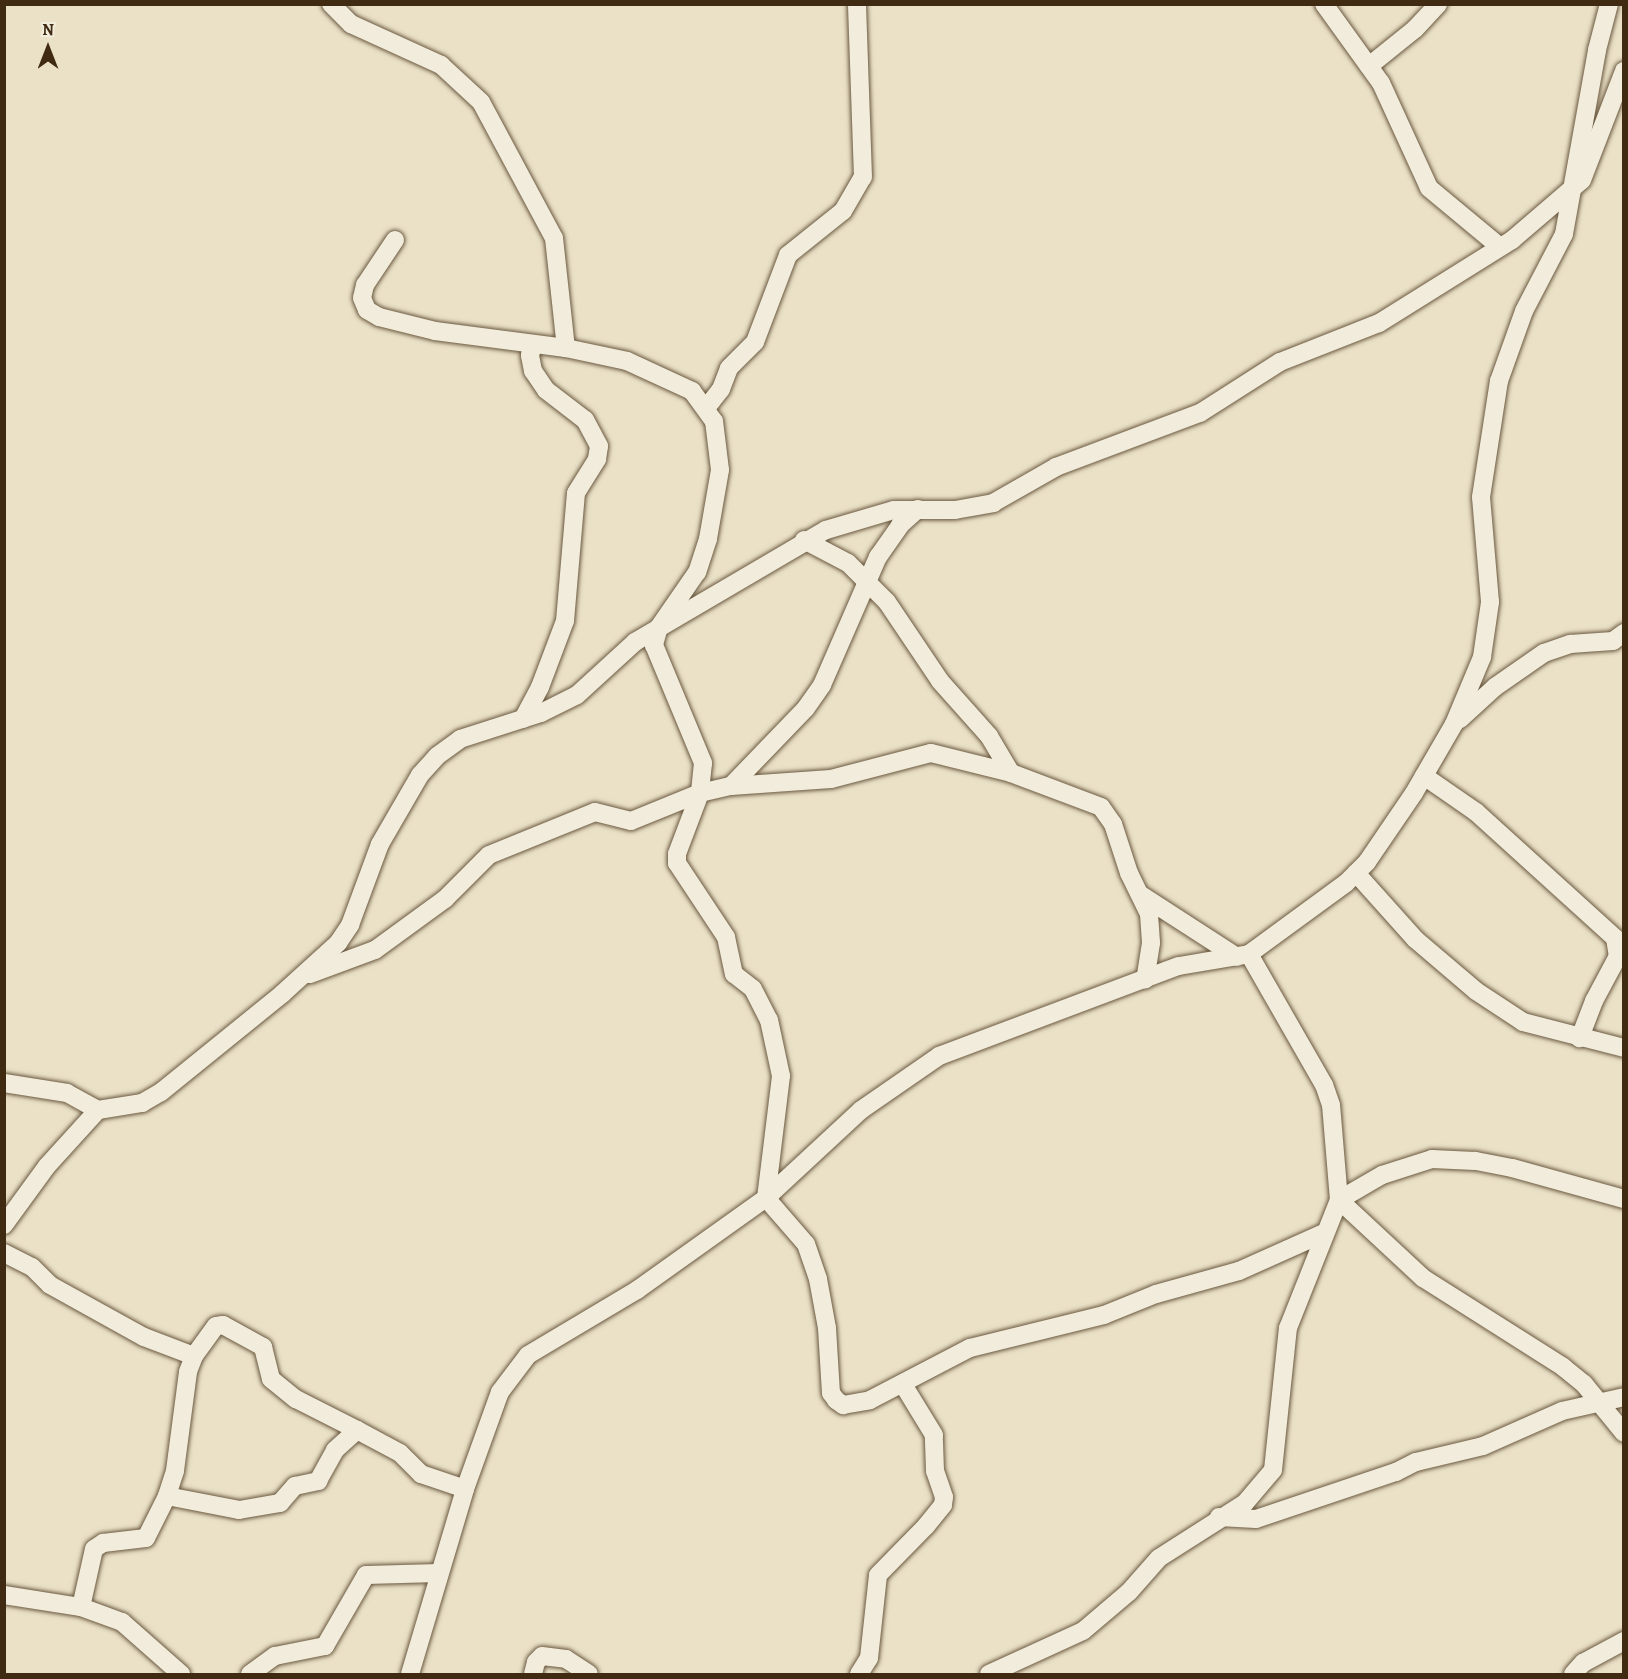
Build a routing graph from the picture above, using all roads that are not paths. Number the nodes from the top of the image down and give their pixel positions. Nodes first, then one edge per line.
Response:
1 (331, 4) edge
2 (857, 4) edge
3 (1324, 4) edge
4 (1438, 4) edge
5 (1609, 4) edge
6 (1369, 66) junction
7 (1623, 71) edge
8 (1574, 188) junction
9 (395, 240) dead end
10 (1500, 247) junction
11 (533, 345) junction
12 (566, 348) junction
13 (707, 407) junction
14 (918, 508) junction
15 (804, 540) junction
16 (867, 582) junction
17 (659, 627) junction
18 (1623, 633) edge
19 (523, 719) junction
20 (1454, 724) junction
21 (1011, 772) junction
22 (1424, 776) junction
23 (731, 786) junction
24 (700, 793) junction
25 (1356, 873) junction
26 (1141, 895) junction
27 (1243, 955) junction
28 (302, 977) junction
29 (1145, 980) junction
30 (1580, 1038) junction
31 (1623, 1048) edge
32 (4, 1083) edge
33 (98, 1110) junction
34 (766, 1198) junction
35 (1623, 1199) edge
36 (1339, 1200) junction
37 (4, 1225) edge
38 (1324, 1233) junction
39 (4, 1253) edge
40 (194, 1356) junction
41 (904, 1386) junction
42 (1623, 1397) edge
43 (1601, 1404) junction
44 (357, 1430) junction
45 (1623, 1432) edge
46 (465, 1489) junction
47 (167, 1496) junction
48 (1220, 1517) junction
49 (439, 1573) junction
50 (4, 1596) edge
51 (81, 1607) junction
52 (1623, 1641) edge
53 (181, 1674) edge
54 (250, 1674) edge
55 (410, 1674) edge
56 (533, 1674) edge
57 (589, 1674) edge
58 (859, 1674) edge
59 (989, 1674) edge
60 (1573, 1674) edge

1 - 12 street
2 - 13 street
3 - 6 street
4 - 6 street
5 - 8 street
6 - 10 street
7 - 8 street
8 - 10 street
8 - 20 street
9 - 11 street
10 - 14 street
11 - 12 street
11 - 19 street
12 - 13 street
13 - 17 street
14 - 15 street
14 - 16 street
15 - 16 street
15 - 17 street
16 - 21 street
16 - 23 street
17 - 19 street
17 - 24 street
18 - 20 street
19 - 28 street
20 - 22 street
21 - 23 street
21 - 26 street
22 - 25 street
22 - 30 street
23 - 24 street
24 - 28 street
24 - 34 street
25 - 27 street
25 - 30 street
26 - 27 street
26 - 29 street
27 - 29 street
27 - 36 street
28 - 33 street
29 - 34 street
30 - 31 street
32 - 33 street
33 - 37 street
34 - 41 street
34 - 46 street
35 - 36 street
36 - 38 street
36 - 43 street
38 - 41 street
38 - 48 street
39 - 40 street
40 - 44 street
40 - 47 street
41 - 58 street
42 - 43 street
43 - 45 street
43 - 48 street
44 - 46 street
44 - 47 street
46 - 49 street
47 - 51 street
48 - 59 street
49 - 54 street
49 - 55 street
50 - 51 street
51 - 53 street
52 - 60 street
56 - 57 street

